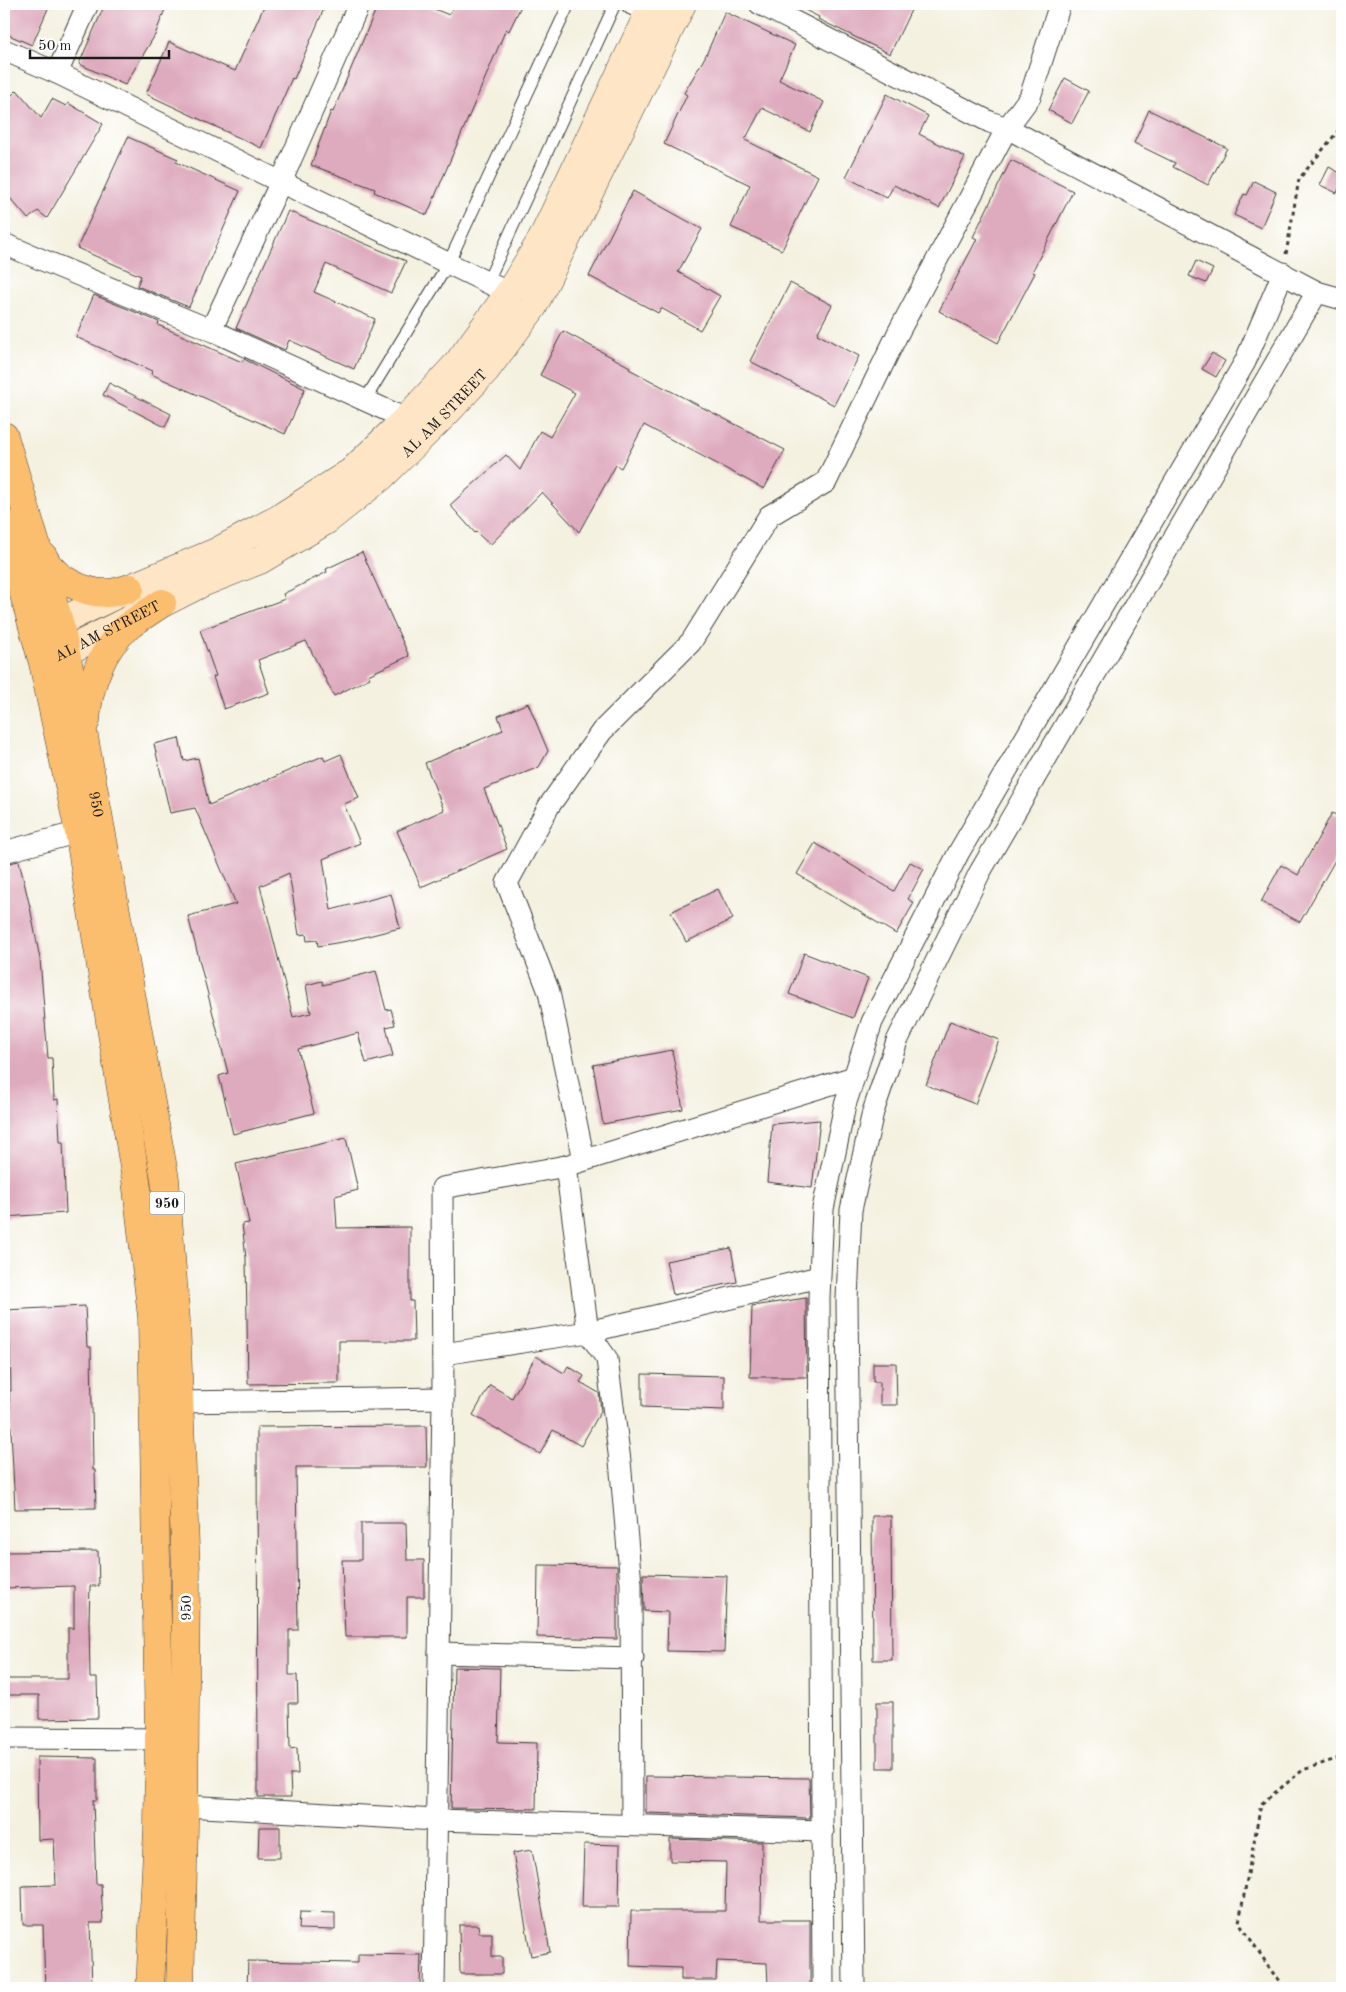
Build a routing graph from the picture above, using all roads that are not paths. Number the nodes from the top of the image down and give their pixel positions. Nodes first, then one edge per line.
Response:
1 (88, 4) edge
2 (359, 4) edge
3 (569, 4) edge
4 (615, 4) edge
5 (682, 4) edge
6 (760, 4) edge
7 (1060, 4) edge
8 (645, 6) edge
9 (4, 50) edge
10 (57, 73) junction
11 (1007, 128) junction
12 (281, 182) junction
13 (4, 244) edge
14 (448, 264) junction
15 (1283, 273) junction
16 (498, 288) junction
17 (1317, 292) junction
18 (1342, 299) edge
19 (211, 330) junction
20 (365, 400) junction
21 (406, 419) junction
22 (4, 436) edge
23 (4, 523) edge
24 (36, 538) junction
25 (130, 588) junction
26 (162, 603) junction
27 (59, 622) junction
28 (34, 634) junction
29 (54, 659) junction
30 (84, 737) junction
31 (78, 832) junction
32 (4, 852) edge
33 (854, 1077) junction
34 (575, 1163) junction
35 (819, 1277) junction
36 (588, 1332) junction
37 (443, 1354) junction
38 (443, 1398) junction
39 (179, 1402) junction
40 (439, 1653) junction
41 (633, 1658) junction
42 (4, 1738) edge
43 (172, 1740) junction
44 (184, 1806) junction
45 (436, 1820) junction
46 (632, 1825) junction
47 (823, 1831) junction
48 (150, 1988) edge
49 (180, 1988) edge
50 (434, 1988) edge
51 (823, 1988) edge
52 (854, 1988) edge

1 - 10 street
2 - 12 street
3 - 14 lane
4 - 16 lane
5 - 26 main road, AL AM STREET
6 - 11 street
7 - 11 street
8 - 16 main road, AL AM STREET
9 - 10 street
10 - 12 street
11 - 15 street
11 - 34 street
12 - 14 street
12 - 19 street
13 - 19 street
14 - 16 street
14 - 20 lane
15 - 17 street
15 - 33 street
16 - 21 main road, AL AM STREET
17 - 18 street
17 - 52 street
19 - 20 street
20 - 21 street
21 - 25 main road, AL AM STREET
22 - 24 main road, 950 / 950
23 - 28 main road, 950
24 - 25 main road
24 - 27 main road, 950 / 950
25 - 27 main road, AL AM STREET
26 - 29 main road, AL AM STREET
26 - 30 main road
27 - 28 main road, AL AM STREET
27 - 29 main road, 950 / 950
28 - 29 main road, 950
29 - 30 main road, 950 / 950
29 - 31 main road, 950
30 - 39 main road, 950 / 950
31 - 32 street
31 - 43 main road, 950
33 - 34 street
33 - 35 street
34 - 36 street
34 - 37 street
35 - 36 street
35 - 47 street
36 - 37 street
36 - 41 street
37 - 38 street
38 - 39 street
38 - 40 street
39 - 43 main road, 950 / 950
40 - 41 street
40 - 45 street
41 - 46 street
42 - 43 street
43 - 44 main road, 950 / 950
43 - 48 main road, 950
44 - 45 street
44 - 49 main road, 950 / 950
45 - 46 street
45 - 50 street
46 - 47 street
47 - 51 street

